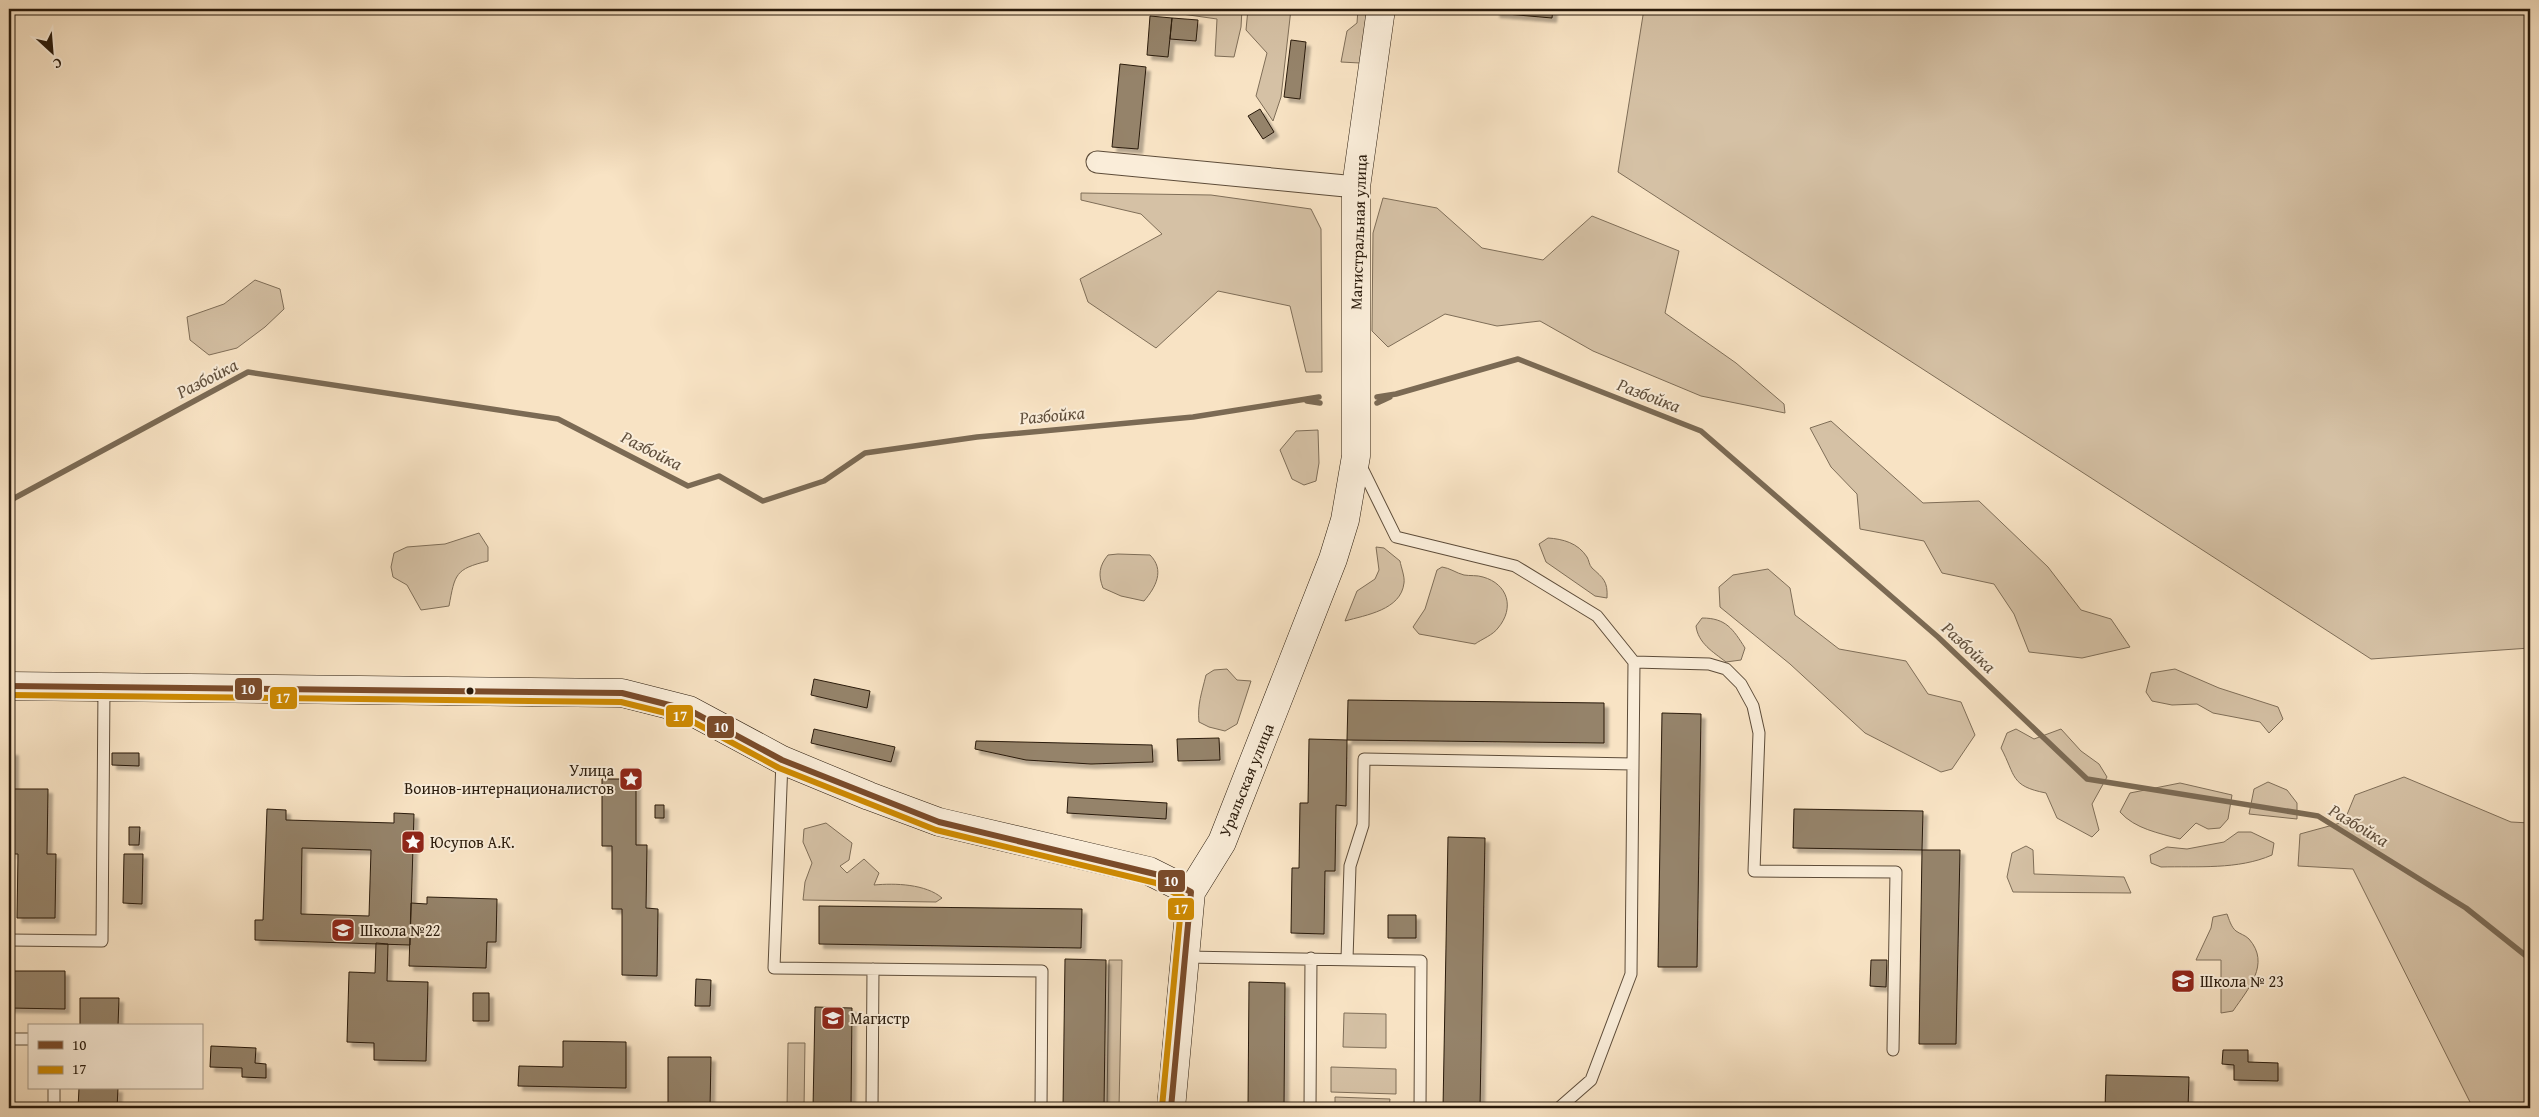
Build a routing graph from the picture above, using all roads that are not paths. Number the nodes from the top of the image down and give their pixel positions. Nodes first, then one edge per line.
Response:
1 (1382, 9) edge
2 (1097, 162) dead end
3 (1356, 188) junction
4 (1356, 456) junction
5 (1634, 662) junction
6 (9, 686) edge
7 (104, 688) junction
8 (782, 760) junction
9 (1632, 764) junction
10 (1190, 892) junction
11 (9, 940) edge
12 (1184, 957) junction
13 (1311, 958) junction
14 (1347, 959) junction
15 (874, 969) junction
16 (9, 1039) edge
17 (28, 1039) edge
18 (1893, 1050) dead end
19 (54, 1090) edge
20 (54, 1108) edge
21 (872, 1108) edge
22 (1041, 1108) edge
23 (1170, 1108) edge
24 (1310, 1108) edge
25 (1420, 1108) edge
26 (1559, 1108) edge

1 - 3 street, Магистральная улица
2 - 3 street
3 - 4 street, Магистральная улица
4 - 5 lane
4 - 10 street, Уральская улица
5 - 9 lane
5 - 18 lane
6 - 7 street
7 - 8 street
7 - 11 lane
8 - 10 street
8 - 15 lane
9 - 14 lane
9 - 26 lane
10 - 12 street, Уральская улица
12 - 13 lane
12 - 23 street, Уральская улица
13 - 14 lane
13 - 24 lane
14 - 25 lane
15 - 21 lane
15 - 22 lane
16 - 17 lane
19 - 20 lane

